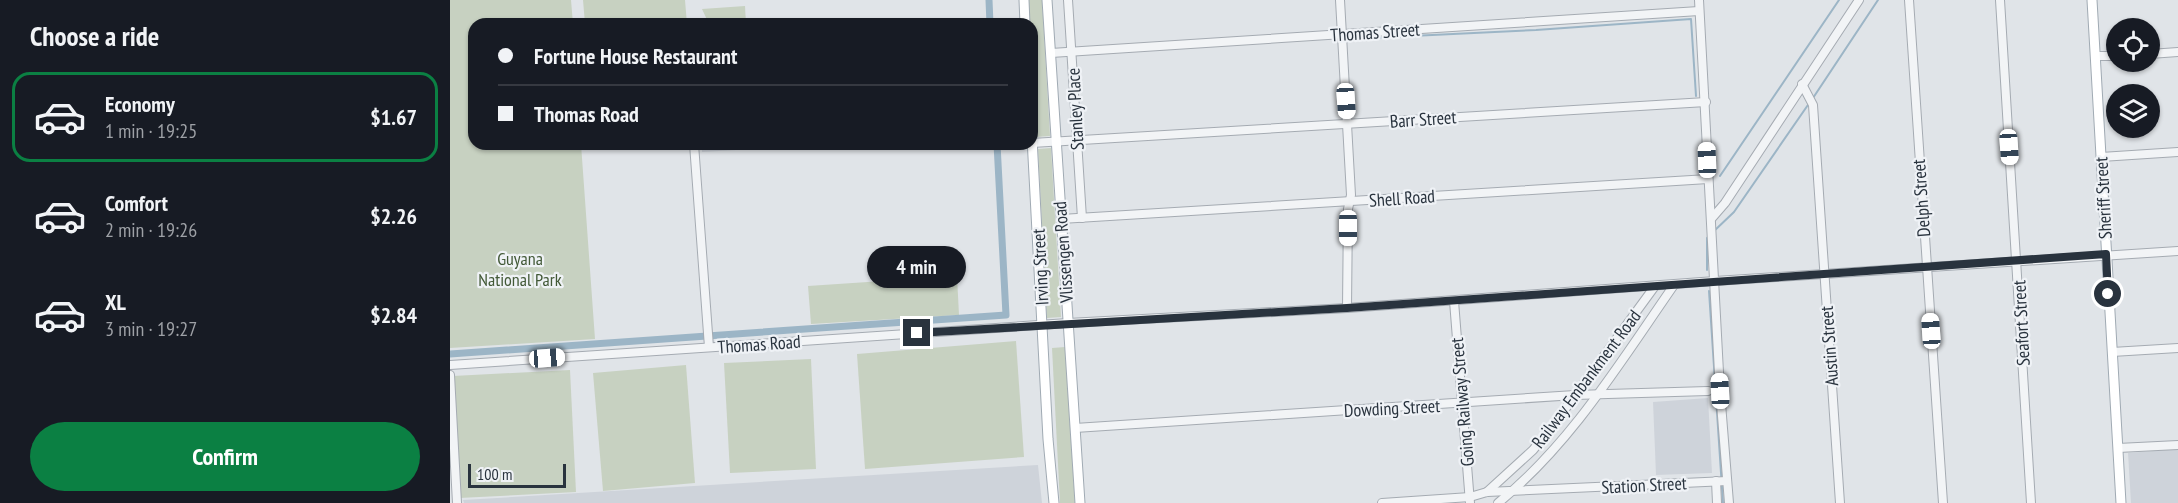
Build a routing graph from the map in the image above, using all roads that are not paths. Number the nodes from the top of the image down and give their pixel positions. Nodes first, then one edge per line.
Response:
1 (1024, 0) edge
2 (1047, 0) edge
3 (1068, 0) edge
4 (1340, 0) edge
5 (1699, 0) edge
6 (1859, 0) edge
7 (1909, 0) edge
8 (2000, 0) edge
9 (2092, 0) edge
10 (1699, 11) junction
11 (1025, 18) edge
12 (1342, 34) junction
13 (1072, 51) junction
14 (2178, 52) edge
15 (1052, 53) junction
16 (2160, 53) edge
17 (2106, 56) edge
18 (2095, 57) junction
19 (1802, 84) junction
20 (1706, 102) junction
21 (1348, 124) junction
22 (1077, 141) junction
23 (1055, 142) junction
24 (1038, 143) edge
25 (694, 150) edge
26 (1032, 150) edge
27 (2178, 152) edge
28 (2102, 157) junction
29 (1708, 179) junction
30 (1710, 200) junction
31 (1350, 201) junction
32 (1725, 203) junction
33 (1082, 218) junction
34 (1712, 218) junction
35 (1061, 219) junction
36 (2178, 251) edge
37 (2106, 254) junction
38 (2017, 261) junction
39 (1926, 267) junction
40 (1824, 274) junction
41 (1715, 281) junction
42 (1674, 285) junction
43 (1655, 286) junction
44 (1454, 301) junction
45 (1347, 308) junction
46 (1068, 323) junction
47 (1043, 325) junction
48 (709, 344) junction
49 (2178, 348) edge
50 (2112, 352) junction
51 (450, 365) edge
52 (450, 376) edge
53 (1708, 391) dead end
54 (1597, 395) junction
55 (1575, 396) junction
56 (1461, 404) junction
57 (1075, 428) junction
58 (2178, 445) edge
59 (2118, 448) junction
60 (1727, 480) junction
61 (1716, 481) junction
62 (1512, 491) junction
63 (1487, 492) junction
64 (1470, 500) edge
65 (457, 503) edge
66 (1054, 503) edge
67 (1080, 503) edge
68 (1382, 503) edge
69 (1498, 503) edge
70 (1718, 503) edge
71 (1729, 503) edge
72 (1840, 503) edge
73 (1943, 503) edge
74 (2031, 503) edge
75 (2121, 503) edge

1 - 11 main road
2 - 15 main road, Vlissengen Road
3 - 13 street, Stanley Place
4 - 12 street
5 - 10 street
6 - 19 street
7 - 39 street, Delph Street
8 - 38 street, Seafort Street
9 - 18 main road, Sheriff Street
10 - 12 street, Thomas Street
10 - 20 street
12 - 13 street, Thomas Street
12 - 21 street
13 - 15 street, Thomas Street
13 - 22 street, Stanley Place
14 - 16 street
15 - 23 main road, Vlissengen Road
17 - 18 street
18 - 28 main road, Sheriff Street
19 - 32 street
19 - 40 street, Austin Street
20 - 21 street, Barr Street
20 - 29 street
21 - 22 street, Barr Street
21 - 31 street
22 - 23 street, Barr Street
22 - 33 street, Stanley Place
23 - 24 street, Barr Street
23 - 35 main road, Vlissengen Road
25 - 48 street
26 - 47 main road, Irving Street
27 - 28 street
28 - 37 main road, Sheriff Street
29 - 30 street
29 - 31 street, Shell Road
30 - 32 street
30 - 34 street
31 - 33 street, Shell Road
31 - 45 street
32 - 34 street
33 - 35 street, Shell Road
34 - 41 street
35 - 46 main road, Vlissengen Road
36 - 37 street, Thomas Road
37 - 38 street, Thomas Road
37 - 50 main road, Sheriff Street
38 - 39 street, Thomas Road
38 - 74 street, Seafort Street
39 - 40 street, Thomas Road
39 - 73 street, Delph Street
40 - 41 street, Thomas Road
40 - 72 street, Austin Street
41 - 42 street, Thomas Road
41 - 60 street
42 - 43 street, Thomas Road
42 - 54 street
43 - 44 street, Thomas Road
43 - 55 street, Railway Embankment Road
44 - 45 street, Thomas Road
44 - 56 street, Going Railway Street
45 - 46 street, Thomas Road
46 - 47 street, Thomas Road
46 - 57 main road, Vlissengen Road
47 - 48 street, Thomas Road
47 - 66 main road, Irving Street
48 - 51 street, Thomas Road
49 - 50 street
50 - 59 main road, Sheriff Street
52 - 65 street
53 - 54 street, Dowding Street
54 - 55 street, Dowding Street
54 - 62 street
55 - 56 street, Dowding Street
55 - 63 street, Railway Embankment Road
56 - 57 street, Dowding Street
56 - 64 street, Going Railway Street
57 - 67 main road, Vlissengen Road
58 - 59 street
59 - 75 main road, Sheriff Street
60 - 61 street, Station Street
60 - 71 street
61 - 62 street, Station Street
61 - 70 street
62 - 63 street, Station Street
62 - 69 street
63 - 64 street, Station Street
64 - 68 street, Station Street

